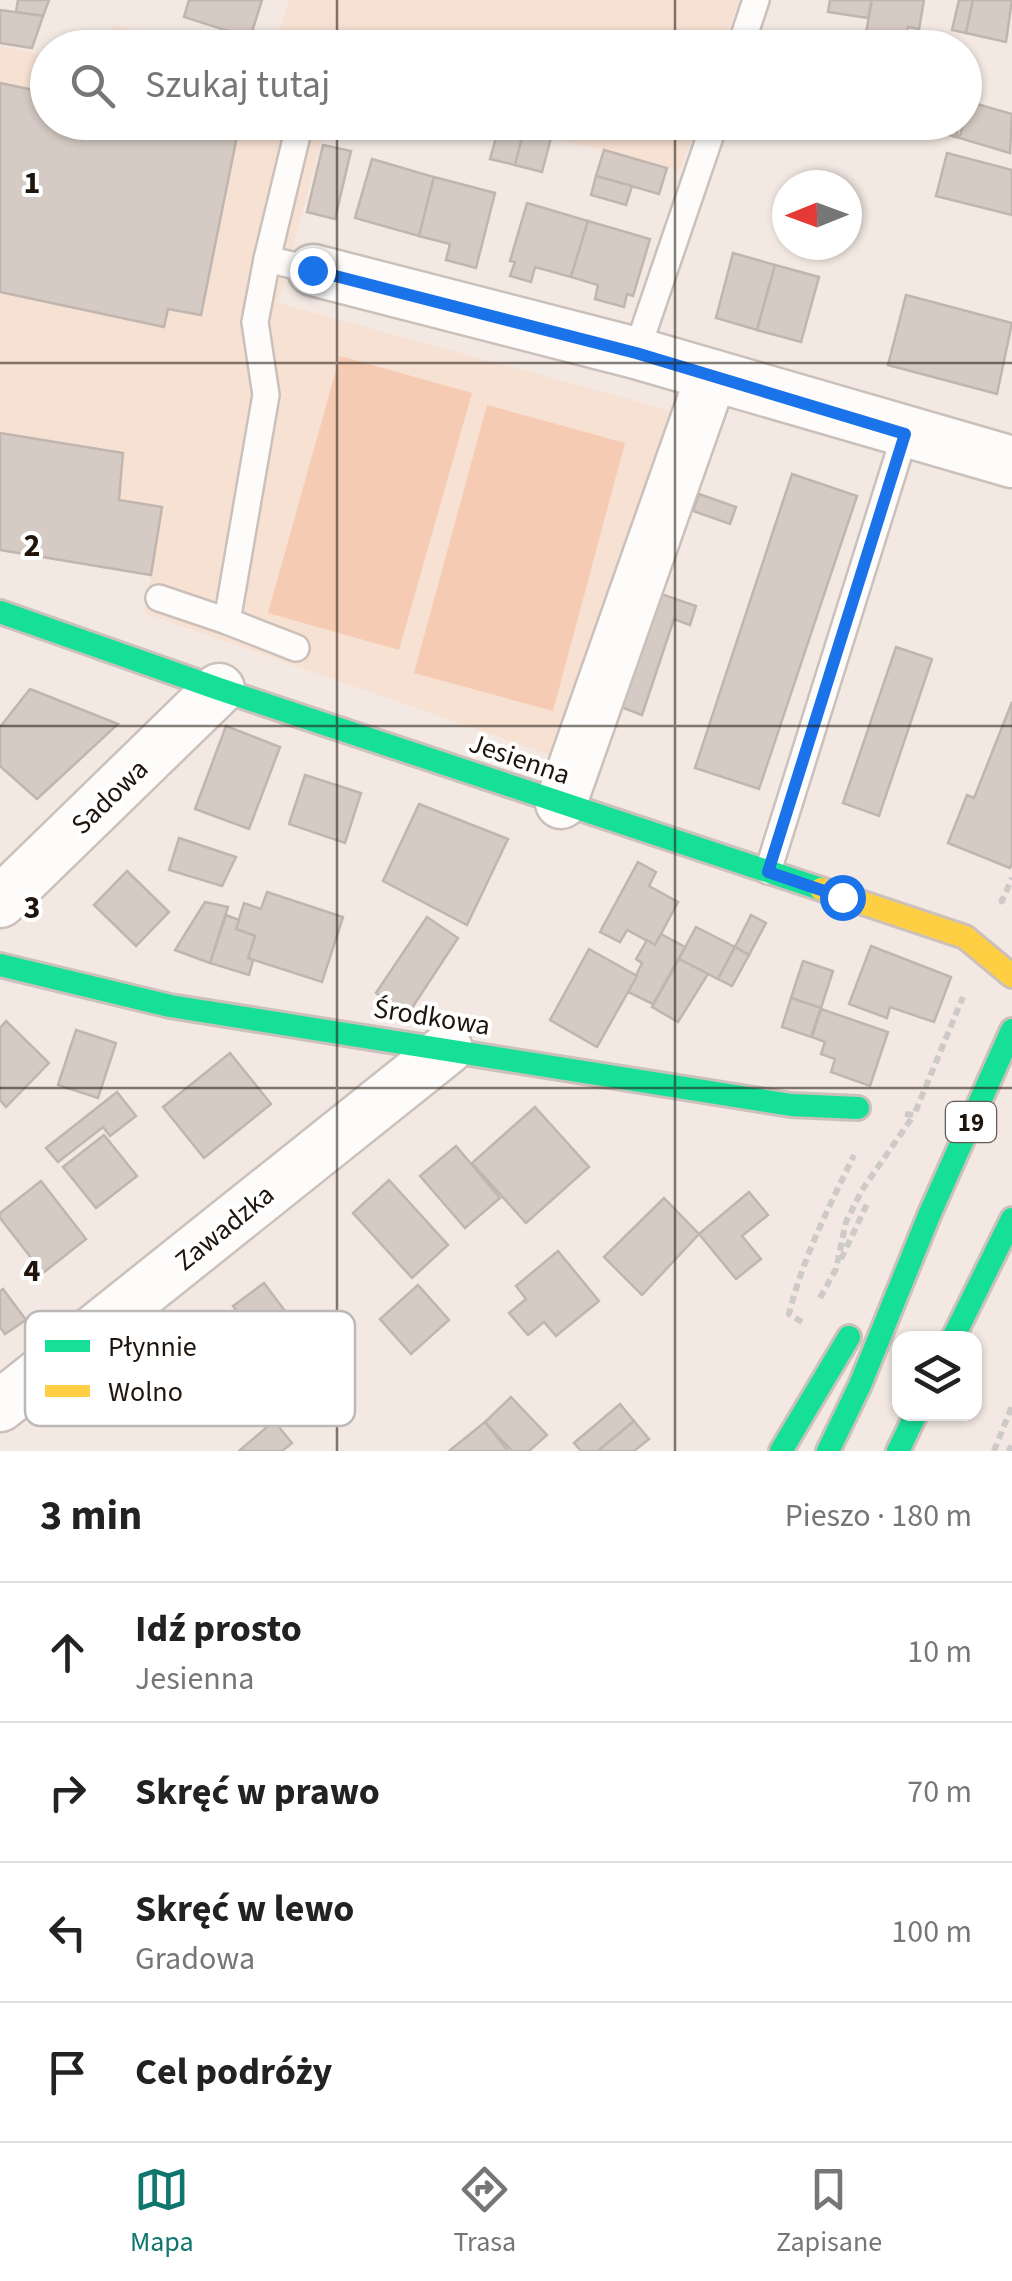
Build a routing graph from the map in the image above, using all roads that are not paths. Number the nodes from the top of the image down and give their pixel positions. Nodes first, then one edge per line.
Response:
1 (756, 0) edge
2 (746, 30) edge
3 (297, 140) edge
4 (708, 140) edge
5 (290, 264) junction
6 (636, 353) junction
7 (712, 376) junction
8 (905, 434) junction
9 (1012, 462) edge
10 (159, 598) dead end
11 (0, 612) edge
12 (227, 621) junction
13 (296, 648) dead end
14 (219, 689) junction
15 (561, 803) junction
16 (768, 872) junction
17 (0, 902) edge
18 (0, 966) edge
19 (1012, 976) edge
20 (1012, 1030) edge
21 (447, 1049) junction
22 (858, 1108) dead end
23 (930, 1213) junction
24 (1012, 1220) edge
25 (119, 1311) edge
26 (956, 1331) edge
27 (25, 1386) edge
28 (0, 1406) edge
29 (913, 1421) edge
30 (922, 1421) edge
31 (780, 1451) edge
32 (828, 1451) edge
33 (898, 1451) edge
34 (911, 1451) edge

1 - 2 lane
3 - 5 lane
4 - 6 lane
5 - 6 street
5 - 12 lane
6 - 7 street
7 - 8 street
7 - 15 street
8 - 9 street
8 - 16 lane
10 - 12 lane
11 - 14 main road, Jesienna
12 - 13 lane
14 - 15 main road, Jesienna
14 - 17 street, Sadowa
15 - 16 main road, Jesienna
16 - 19 main road, Jesienna
18 - 21 main road, Środkowa
20 - 23 main road, 19
21 - 22 main road, Środkowa
21 - 25 street, Zawadzka
23 - 31 main road
23 - 32 main road, 19
24 - 26 main road
27 - 28 street, Zawadzka
29 - 33 main road
30 - 34 main road

